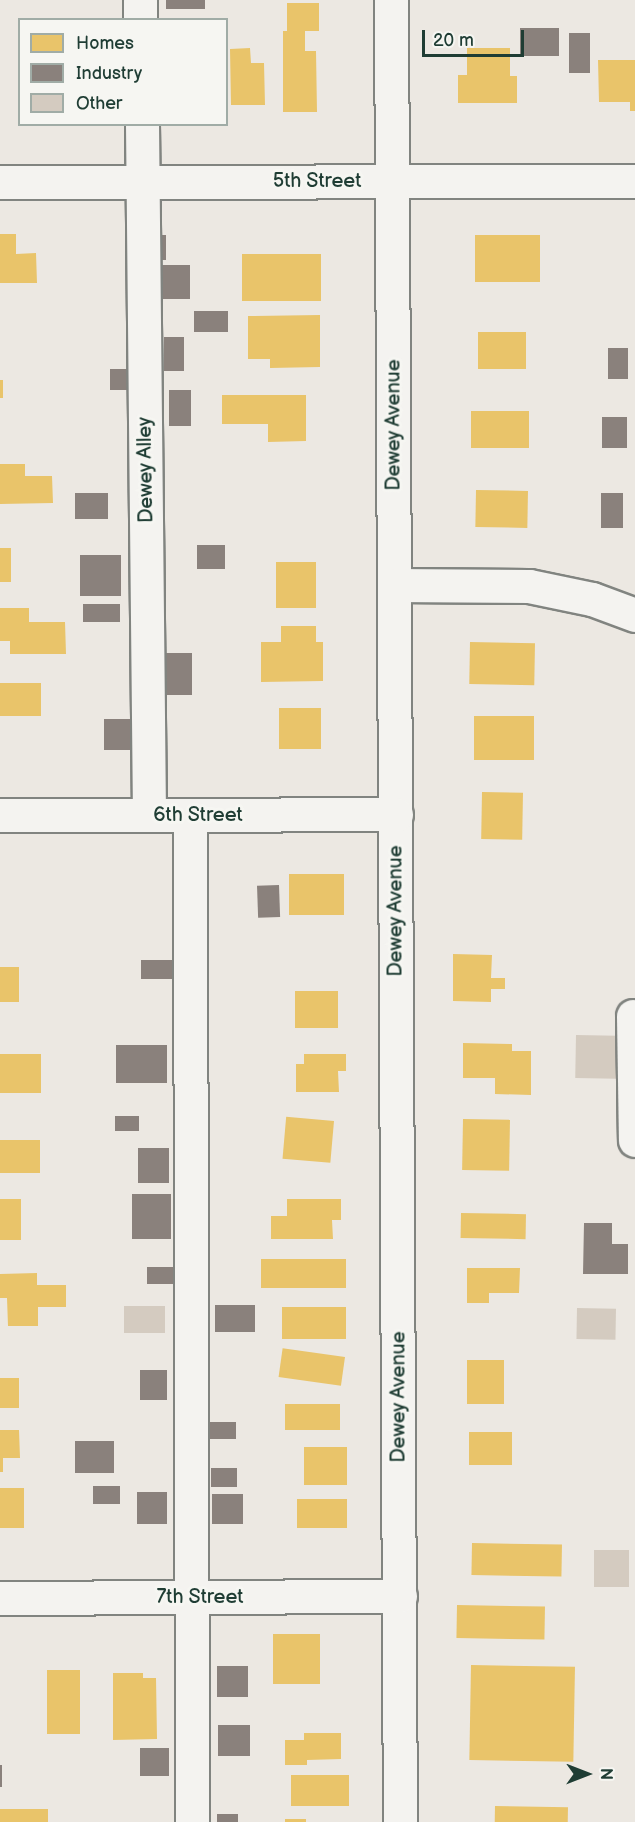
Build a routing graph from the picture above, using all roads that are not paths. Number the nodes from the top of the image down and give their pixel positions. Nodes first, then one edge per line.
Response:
1 (140, 0) edge
2 (391, 0) edge
3 (140, 18) edge
4 (142, 126) edge
5 (392, 181) junction
6 (635, 181) edge
7 (0, 182) edge
8 (143, 182) junction
9 (394, 585) junction
10 (635, 615) edge
11 (396, 814) junction
12 (0, 815) edge
13 (149, 815) junction
14 (190, 815) junction
15 (633, 1016) dead end
16 (635, 1140) edge
17 (399, 1596) junction
18 (192, 1597) junction
19 (0, 1598) edge
20 (192, 1822) edge
21 (400, 1822) edge

1 - 3 street
2 - 5 street, Dewey Avenue
4 - 8 street, Dewey Alley
5 - 6 street, 5th Street
5 - 8 street, 5th Street
5 - 9 street, Dewey Avenue
7 - 8 street, 5th Street
8 - 13 street, Dewey Alley
9 - 10 street
9 - 11 street, Dewey Avenue
11 - 14 street, 6th Street
11 - 17 street, Dewey Avenue
12 - 13 street, 6th Street
13 - 14 street, 6th Street
14 - 18 street
15 - 16 street
17 - 18 street, 7th Street
17 - 21 street, Dewey Avenue
18 - 19 street, 7th Street
18 - 20 street

